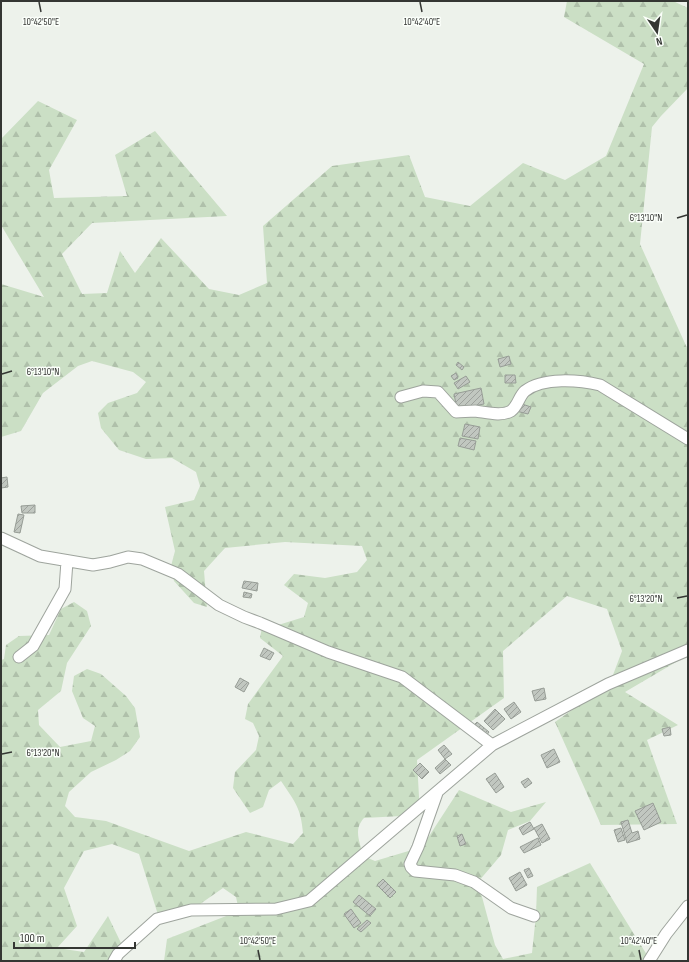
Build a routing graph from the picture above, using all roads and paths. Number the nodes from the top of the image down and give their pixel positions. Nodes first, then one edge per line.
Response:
1 (400, 397) dead end
2 (688, 439) edge
3 (1, 538) edge
4 (67, 561) junction
5 (688, 650) edge
6 (19, 657) dead end
7 (492, 745) junction
8 (438, 792) junction
9 (688, 906) edge
10 (534, 916) dead end
11 (114, 961) edge
12 (649, 961) edge

1 - 2 street
3 - 4 street
4 - 6 street
4 - 7 street
5 - 7 street
7 - 8 street
8 - 10 street
8 - 11 street
9 - 12 street

